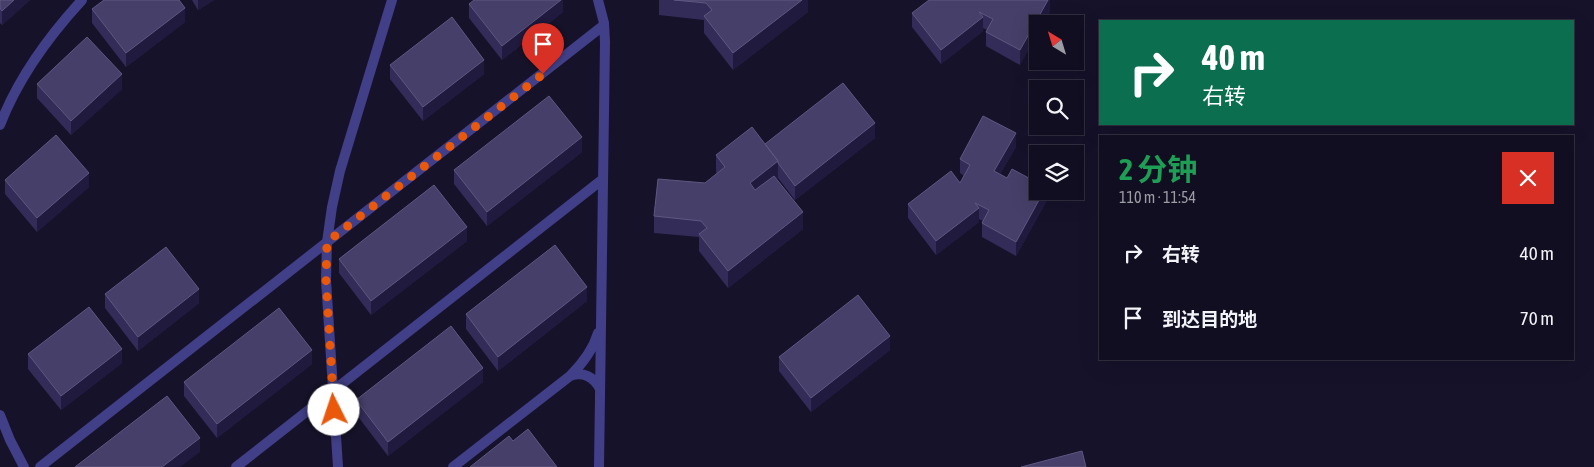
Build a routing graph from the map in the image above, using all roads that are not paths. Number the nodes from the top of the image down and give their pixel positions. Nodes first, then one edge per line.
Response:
1 (82, 0) edge
2 (392, 0) edge
3 (598, 0) edge
4 (604, 25) junction
5 (0, 125) edge
6 (603, 180) junction
7 (327, 242) junction
8 (601, 319) junction
9 (570, 376) junction
10 (600, 389) junction
11 (333, 391) junction
12 (0, 415) edge
13 (0, 419) edge
14 (10, 440) junction
15 (24, 467) edge
16 (40, 467) edge
17 (236, 467) edge
18 (338, 467) edge
19 (453, 467) edge
20 (599, 467) edge

1 - 5 lane
2 - 7 lane
3 - 4 lane
4 - 6 lane
4 - 7 lane
6 - 8 lane
6 - 11 lane
7 - 11 lane
7 - 16 lane
8 - 9 lane
8 - 10 lane
9 - 10 lane
9 - 19 lane
10 - 20 lane
11 - 17 lane
11 - 18 lane
12 - 14 lane
13 - 14 lane
14 - 15 lane

